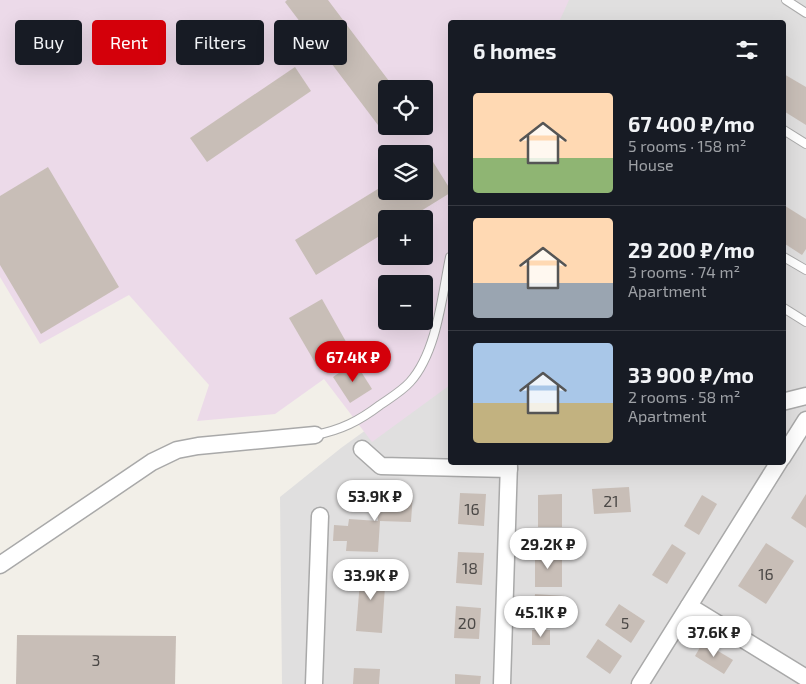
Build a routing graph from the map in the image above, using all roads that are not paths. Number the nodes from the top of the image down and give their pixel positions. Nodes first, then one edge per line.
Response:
1 (786, 0) edge
2 (806, 13) edge
3 (786, 132) edge
4 (806, 144) edge
5 (786, 258) edge
6 (448, 266) edge
7 (806, 270) edge
8 (786, 310) edge
9 (806, 322) edge
10 (806, 396) edge
11 (786, 401) edge
12 (806, 420) edge
13 (315, 435) joint
14 (800, 441) edge
15 (362, 449) dead end
16 (786, 454) edge
17 (778, 465) edge
18 (509, 466) edge
19 (320, 516) dead end
20 (0, 565) edge
21 (689, 606) junction
22 (806, 678) edge
23 (314, 684) edge
24 (502, 684) edge
25 (640, 684) edge

1 - 2 lane
3 - 4 lane
5 - 7 lane
6 - 13 lane
8 - 9 lane
10 - 11 street
12 - 14 street
13 - 20 street
14 - 16 street
15 - 18 street
17 - 21 street
18 - 24 street
19 - 23 street
21 - 22 street
21 - 25 street

